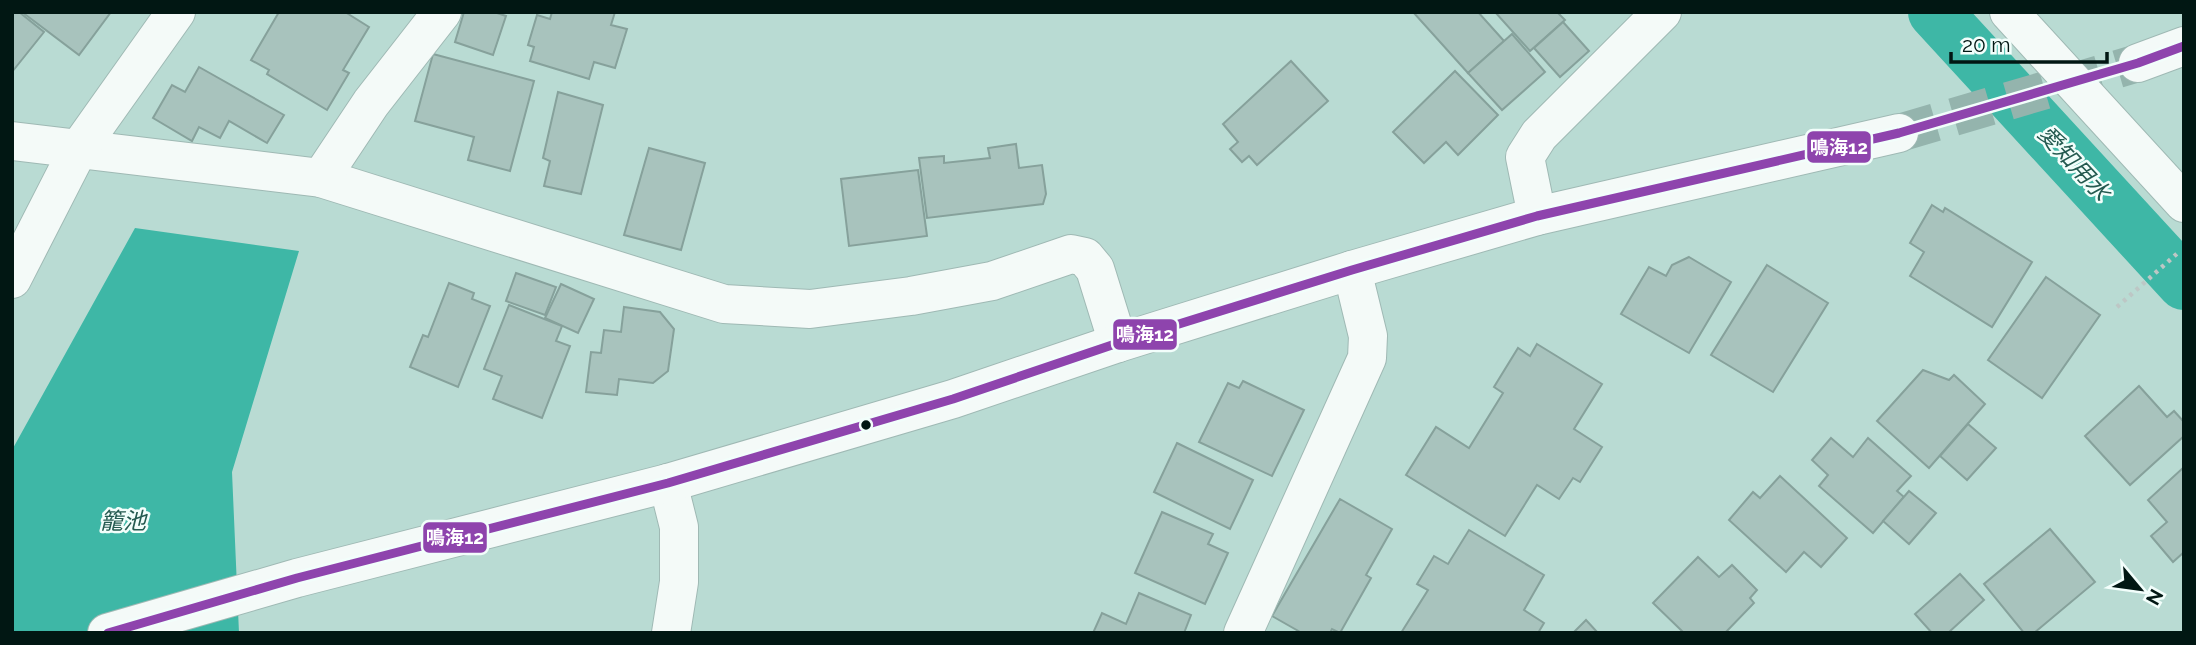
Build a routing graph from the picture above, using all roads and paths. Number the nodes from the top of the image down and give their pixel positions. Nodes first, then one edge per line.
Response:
1 (176, 12) edge
2 (442, 12) edge
3 (1662, 12) edge
4 (2010, 12) edge
5 (2184, 46) edge
6 (2137, 63) tunnel mouth
7 (1899, 133) tunnel mouth
8 (12, 141) edge
9 (78, 150) junction
10 (321, 178) junction
11 (2184, 203) edge
12 (1537, 216) junction
13 (2184, 248) edge
14 (1352, 270) junction
15 (12, 279) edge
16 (2117, 307) dead end
17 (1118, 343) junction
18 (668, 483) junction
19 (107, 633) edge
20 (671, 633) edge
21 (1243, 633) edge

1 - 9 street
2 - 10 street
3 - 12 street
4 - 11 street
5 - 6 street
7 - 12 street
8 - 9 street
9 - 10 street
9 - 15 street
10 - 17 street
12 - 14 street
13 - 16 path
14 - 17 street
14 - 21 street
17 - 18 street
18 - 19 street
18 - 20 street

